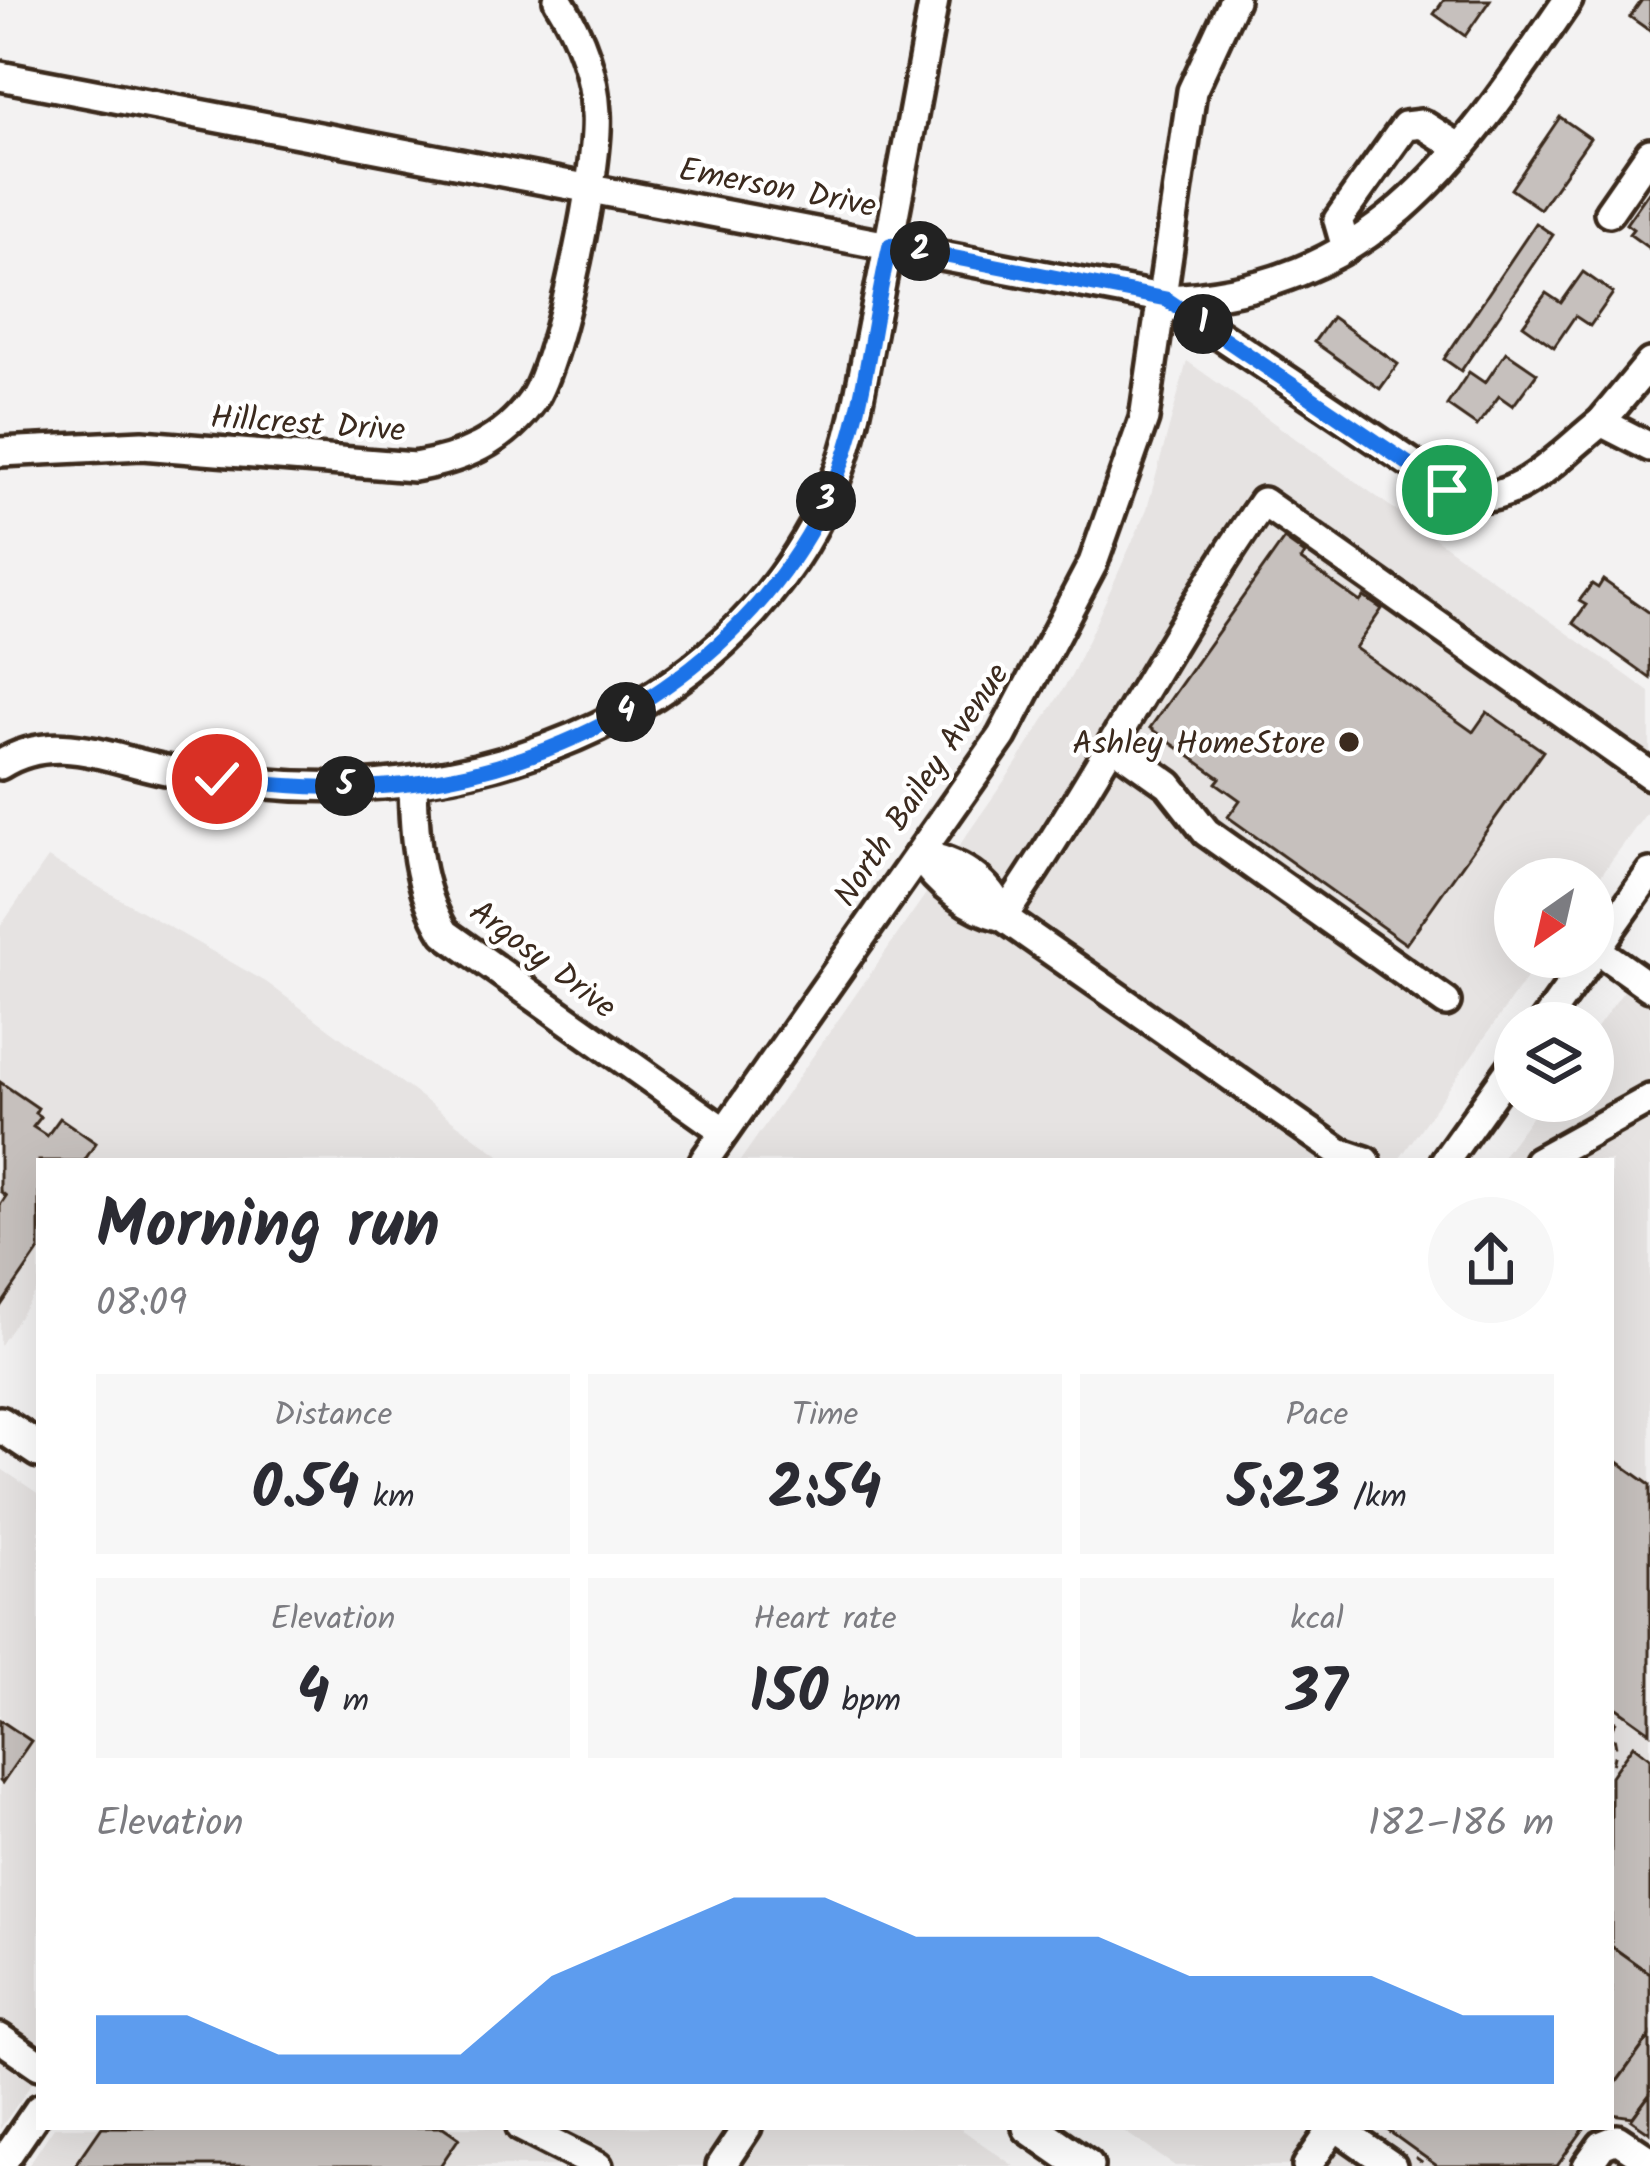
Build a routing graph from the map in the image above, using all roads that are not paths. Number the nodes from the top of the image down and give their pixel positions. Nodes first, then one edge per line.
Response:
1 (558, 0) edge
2 (934, 0) edge
3 (1234, 0) edge
4 (1568, 0) edge
5 (0, 76) edge
6 (1460, 148) junction
7 (1650, 154) edge
8 (588, 188) junction
9 (1610, 212) dead end
10 (890, 245) junction
11 (1346, 248) junction
12 (1166, 299) junction
13 (1645, 381) edge
14 (1600, 422) junction
15 (1650, 447) edge
16 (0, 452) edge
17 (1114, 746) junction
18 (0, 765) edge
19 (1650, 775) edge
20 (413, 783) junction
21 (919, 855) junction
22 (1650, 873) edge
23 (1003, 916) junction
24 (1614, 924) edge
25 (1614, 966) edge
26 (1650, 986) edge
27 (1446, 1002) dead end
28 (1494, 1092) edge
29 (1650, 1099) edge
30 (724, 1131) junction
31 (1341, 1156) edge
32 (706, 1158) edge
33 (1447, 1158) edge
34 (1543, 1158) edge
35 (0, 1424) edge
36 (36, 1448) edge
37 (0, 2038) edge
38 (36, 2063) edge
39 (36, 2113) edge
40 (527, 2130) edge
41 (745, 2130) edge
42 (1034, 2130) edge
43 (1333, 2130) edge
44 (1339, 2130) edge
45 (1650, 2161) edge
46 (0, 2166) edge
47 (598, 2166) edge
48 (721, 2166) edge
49 (1086, 2166) edge
50 (1306, 2166) edge
51 (1392, 2166) edge
52 (1587, 2166) edge

1 - 8 street, Hillcrest Drive
2 - 10 street
3 - 12 street, North Bailey Avenue
4 - 6 street, Emerson Drive
5 - 8 street, Emerson Drive
6 - 11 street, Emerson Drive
6 - 11 street
7 - 9 street
8 - 10 street, Emerson Drive
8 - 16 street, Hillcrest Drive
10 - 12 street, Emerson Drive
10 - 20 street
11 - 12 street, Emerson Drive
12 - 14 street
12 - 21 street, North Bailey Avenue
13 - 14 street
14 - 15 street
17 - 19 street
17 - 23 street
17 - 27 street
18 - 20 street
20 - 30 street, Argosy Drive
21 - 23 street
21 - 30 street, North Bailey Avenue
22 - 24 street
23 - 31 street
25 - 26 street
28 - 33 street
29 - 34 street
30 - 32 street, North Bailey Avenue
35 - 36 main road
37 - 38 street
39 - 46 street
40 - 47 street
41 - 48 street
42 - 49 main road
43 - 50 street
44 - 51 street
45 - 52 street

